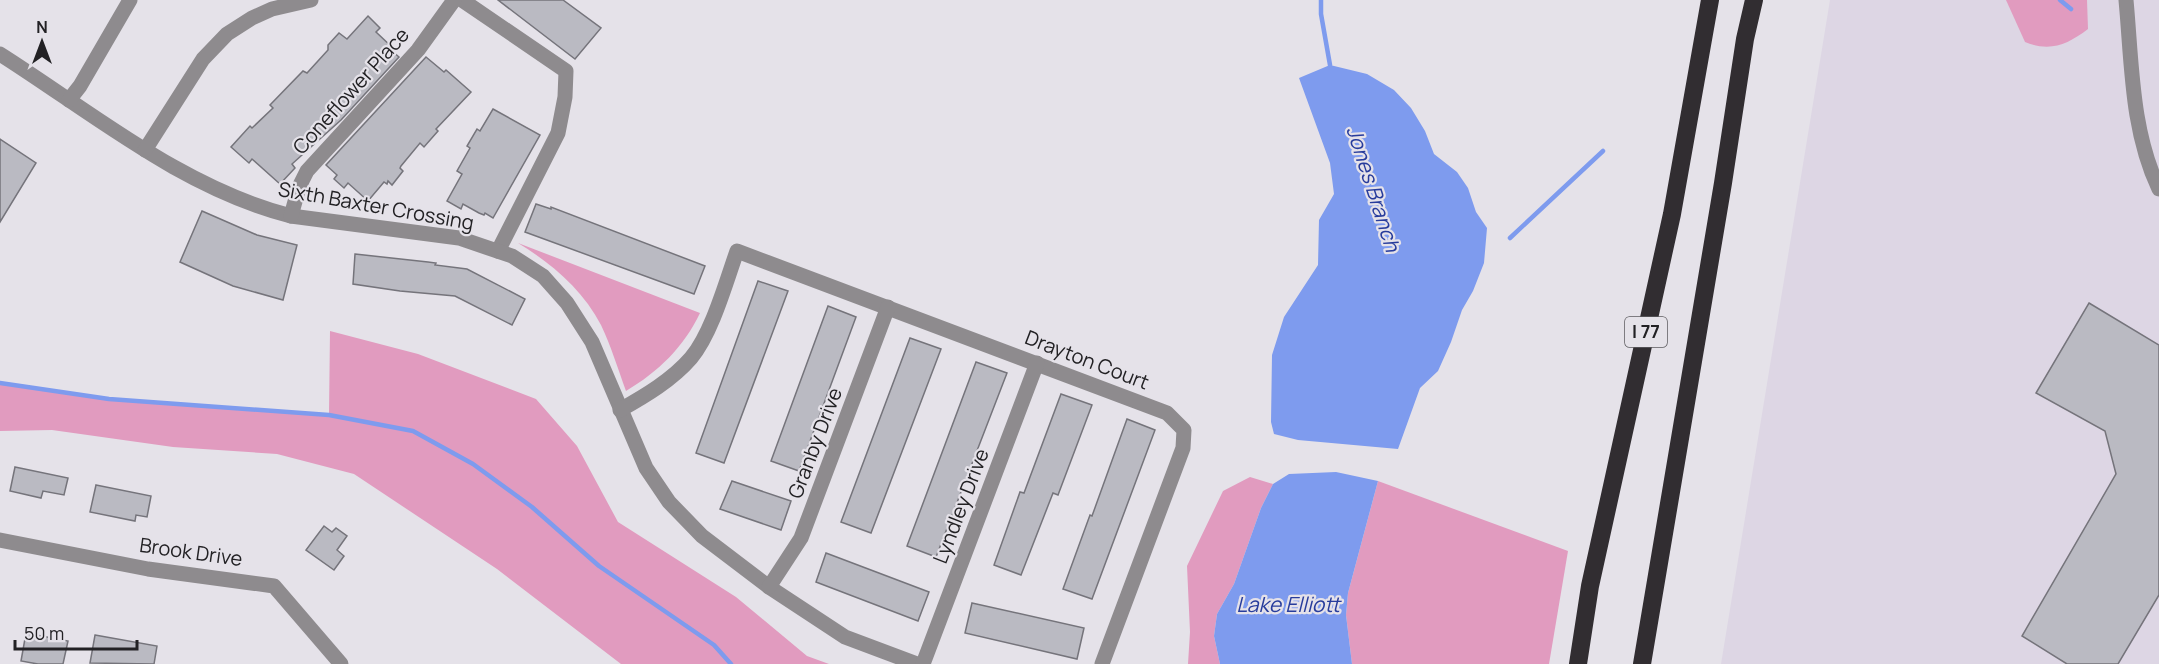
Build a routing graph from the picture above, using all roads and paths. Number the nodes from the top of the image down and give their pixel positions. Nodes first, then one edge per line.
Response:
1 (130, 0) edge
2 (311, 0) edge
3 (454, 0) edge
4 (462, 0) edge
5 (1710, 0) edge
6 (1754, 0) edge
7 (2126, 0) edge
8 (0, 54) edge
9 (69, 100) junction
10 (145, 150) junction
11 (2159, 189) edge
12 (291, 216) junction
13 (498, 251) junction
14 (888, 307) junction
15 (1037, 363) junction
16 (620, 410) junction
17 (0, 540) edge
18 (769, 587) junction
19 (341, 664) edge
20 (917, 664) edge
21 (923, 664) edge
22 (1102, 664) edge
23 (1578, 664) edge
24 (1642, 664) edge

1 - 9 street
2 - 10 street
3 - 12 street, Coneflower Place
4 - 13 street
5 - 23 highway, I 77
6 - 24 highway, I 77
7 - 11 street
8 - 9 street, Sixth Baxter Crossing
9 - 10 street, Sixth Baxter Crossing
10 - 12 street, Sixth Baxter Crossing
12 - 13 street, Sixth Baxter Crossing
13 - 16 street, Sixth Baxter Crossing
14 - 15 street, Drayton Court
14 - 16 street, Drayton Court
14 - 18 street, Granby Drive
15 - 21 street, Lyndley Drive
15 - 22 street, Drayton Court
16 - 18 street, Sixth Baxter Crossing
17 - 19 street, Brook Drive
18 - 20 street, Sixth Baxter Crossing

